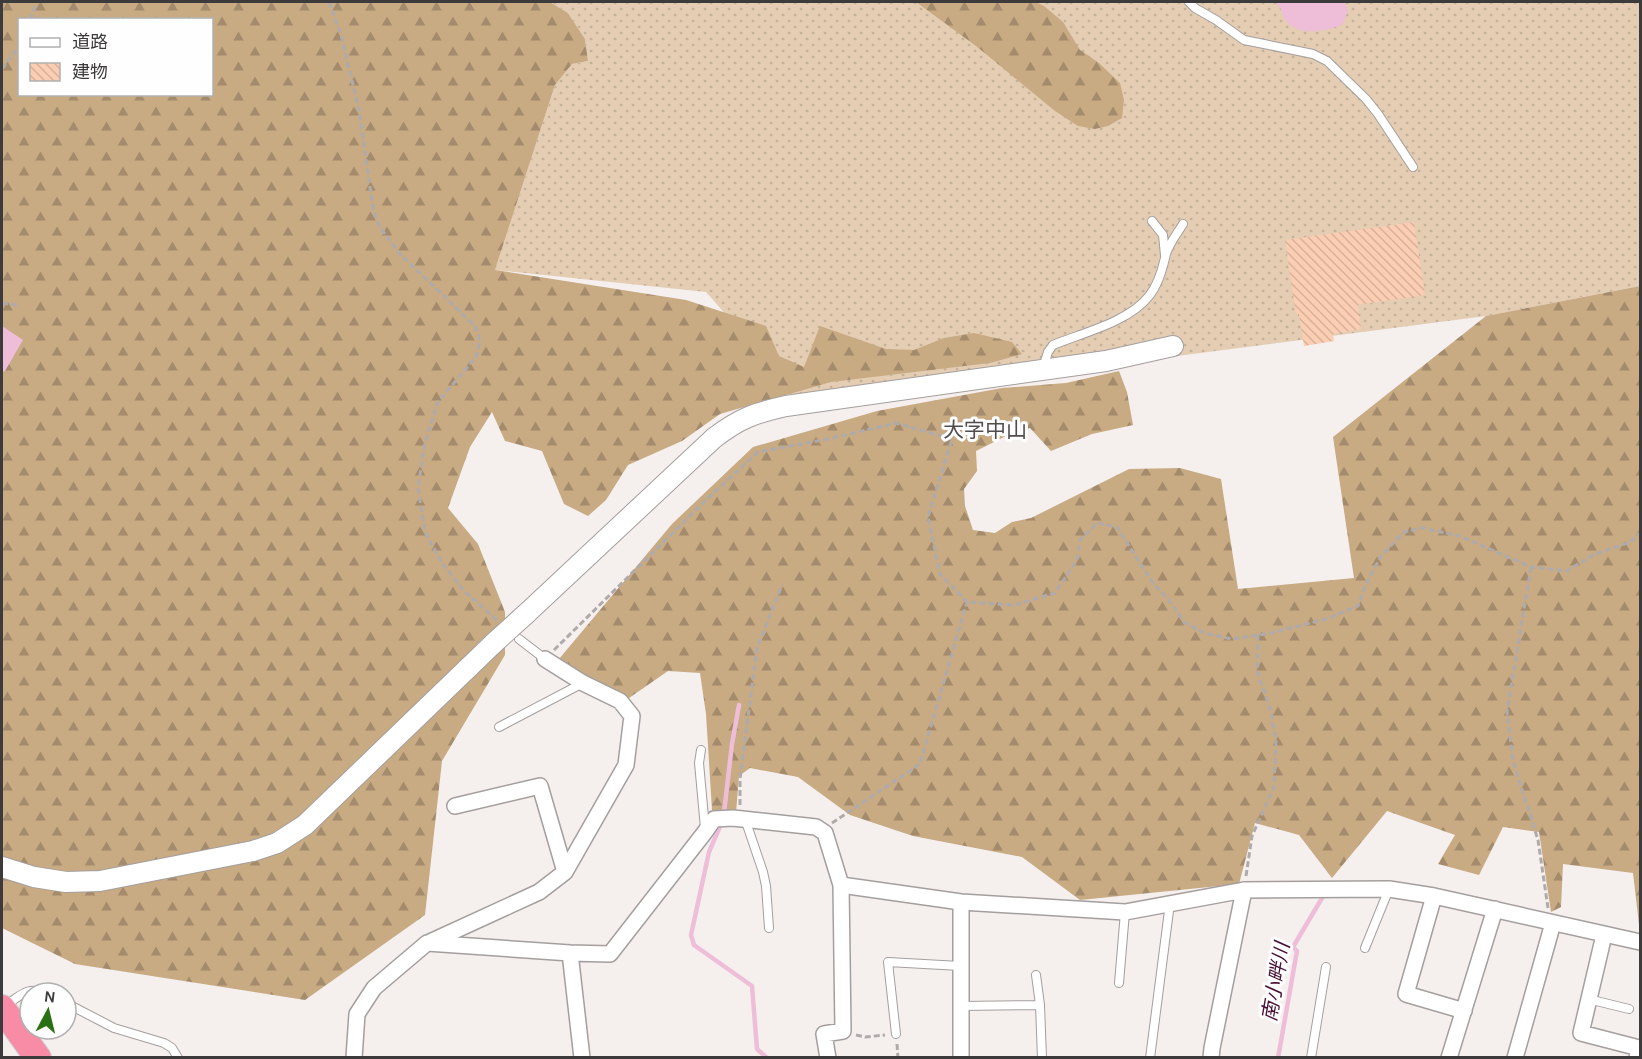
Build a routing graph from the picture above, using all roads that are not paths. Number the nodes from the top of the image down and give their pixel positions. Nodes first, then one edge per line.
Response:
1 (1189, 2) edge
2 (1413, 167) dead end
3 (1152, 221) dead end
4 (1183, 224) dead end
5 (1165, 256) junction
6 (1173, 346) dead end
7 (1043, 370) junction
8 (519, 639) road end
9 (545, 659) joint
10 (583, 683) junction
11 (499, 727) dead end
12 (701, 750) dead end
13 (455, 806) dead end
14 (742, 819) junction
15 (705, 832) junction
16 (2, 867) edge
17 (565, 872) junction
18 (841, 885) junction
19 (1389, 889) junction
20 (1244, 890) junction
21 (1434, 896) junction
22 (962, 902) junction
23 (1170, 903) junction
24 (1495, 909) junction
25 (1125, 912) junction
26 (1551, 922) junction
27 (769, 928) dead end
28 (1604, 935) junction
29 (1641, 942) edge
30 (428, 943) junction
31 (1365, 948) dead end
32 (570, 953) junction
33 (960, 966) junction
34 (1326, 967) dead end
35 (1036, 975) dead end
36 (1119, 983) dead end
37 (18, 997) edge
38 (1588, 999) junction
39 (1040, 1005) junction
40 (961, 1006) junction
41 (2, 1008) edge
42 (78, 1009) edge
43 (1629, 1009) dead end
44 (1464, 1011) junction
45 (896, 1034) road end
46 (38, 1058) edge
47 (178, 1058) edge
48 (354, 1058) edge
49 (582, 1058) edge
50 (828, 1058) edge
51 (961, 1058) edge
52 (1042, 1058) edge
53 (1150, 1058) edge
54 (1211, 1058) edge
55 (1311, 1058) edge
56 (1449, 1058) edge
57 (1515, 1058) edge
58 (1637, 1058) edge

1 - 2 lane
3 - 5 lane
4 - 5 lane
5 - 7 lane
6 - 7 street
7 - 16 street, bridge
8 - 9 lane
9 - 10 street
10 - 11 lane
10 - 17 street
12 - 15 lane
13 - 17 street
14 - 15 street
14 - 18 street
14 - 27 lane
15 - 32 street
17 - 30 street
18 - 22 street
18 - 50 street
19 - 20 street
19 - 21 street
19 - 31 lane
20 - 23 street
20 - 54 street
21 - 24 street
21 - 44 street
22 - 25 street
22 - 33 street
23 - 25 street
23 - 53 lane
24 - 26 street
24 - 44 street
25 - 36 lane
26 - 28 street
26 - 57 street
28 - 29 street
28 - 38 street
30 - 32 street
30 - 48 street
32 - 49 street
33 - 40 street
33 - 45 lane
34 - 55 lane
35 - 39 lane
37 - 41 lane
38 - 43 lane
38 - 58 street
39 - 40 lane
39 - 52 lane
40 - 51 street
41 - 46 highway
42 - 47 lane
44 - 56 street

